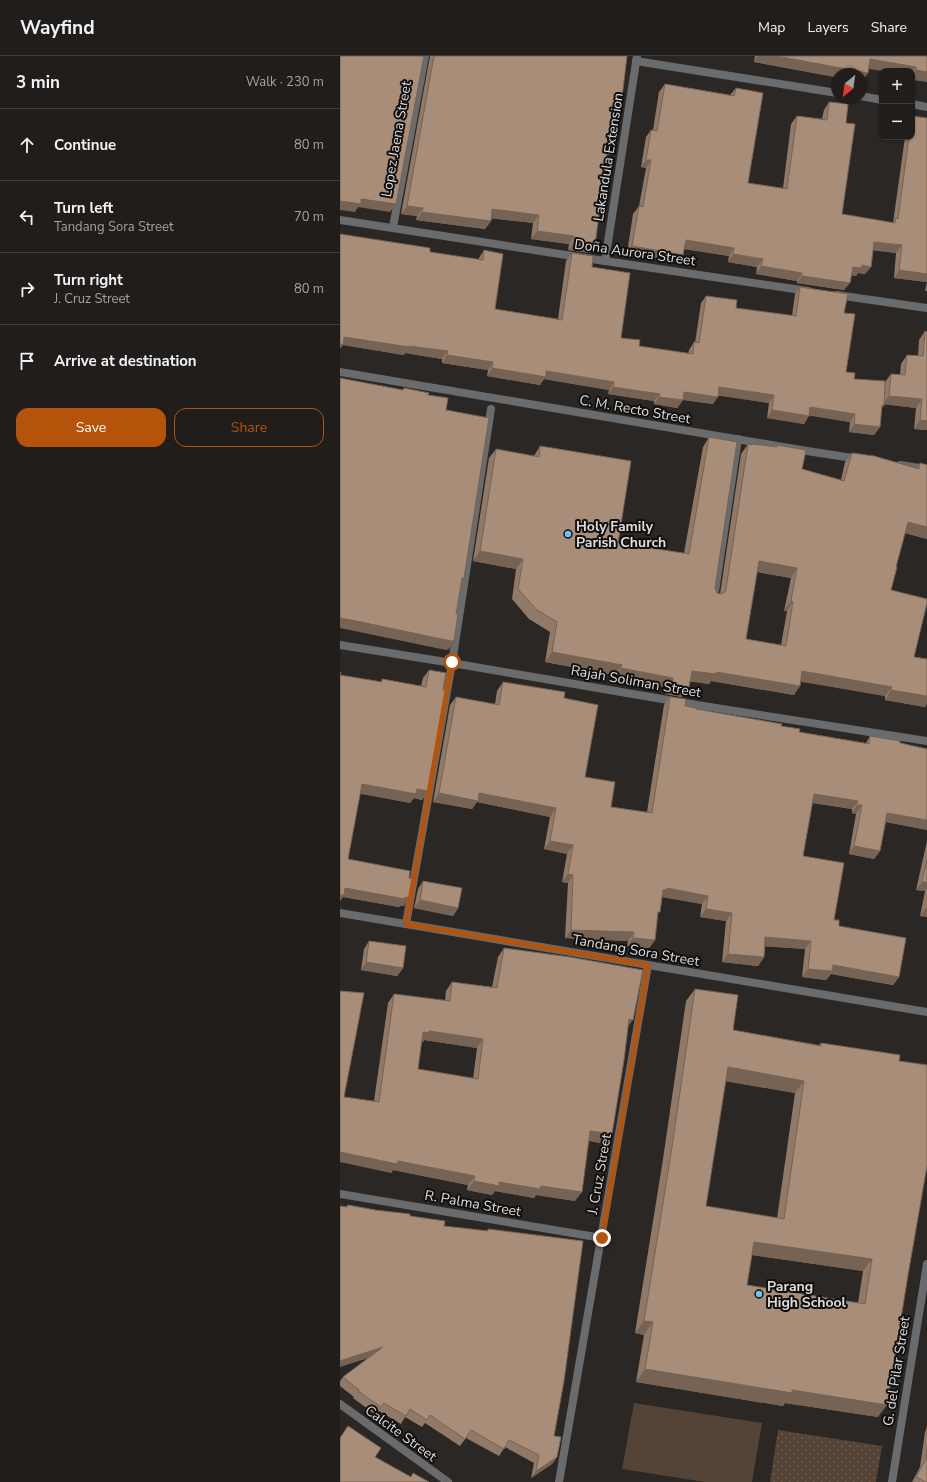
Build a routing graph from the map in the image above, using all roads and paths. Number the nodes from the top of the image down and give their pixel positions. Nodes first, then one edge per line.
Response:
1 (424, 56) edge
2 (637, 58) edge
3 (831, 92) edge
4 (867, 97) edge
5 (879, 99) edge
6 (915, 105) edge
7 (927, 107) edge
8 (340, 220) edge
9 (393, 227) junction
10 (605, 261) junction
11 (927, 308) edge
12 (340, 372) edge
13 (491, 409) dead end
14 (738, 439) junction
15 (867, 460) edge
16 (889, 463) edge
17 (927, 469) edge
18 (714, 598) edge
19 (340, 645) edge
20 (452, 662) junction
21 (927, 741) edge
22 (340, 913) edge
23 (406, 924) junction
24 (648, 965) junction
25 (927, 1012) edge
26 (340, 1194) edge
27 (602, 1238) junction
28 (927, 1264) edge
29 (924, 1292) edge
30 (340, 1404) edge
31 (448, 1482) edge
32 (559, 1482) edge
33 (892, 1482) edge

1 - 9 street, Lopez Jaena Street
2 - 3 street
2 - 10 street, Lakandula Extension
4 - 5 street
6 - 7 street
8 - 9 street, Doña Aurora Street
9 - 10 street, Doña Aurora Street
10 - 11 street, Doña Aurora Street
12 - 14 street, C. M. Recto Street
13 - 20 street
14 - 15 street, C. M. Recto Street
14 - 18 street
16 - 17 street
19 - 20 street, Rajah Soliman Street
20 - 21 street, Rajah Soliman Street
20 - 23 street
22 - 23 street, Tandang Sora Street
23 - 24 street, Tandang Sora Street
24 - 25 street, Tandang Sora Street
24 - 27 street, J. Cruz Street
26 - 27 street, R. Palma Street
27 - 32 street, J. Cruz Street
28 - 29 street, G. del Pilar Street
29 - 33 street, G. del Pilar Street
30 - 31 street, Calcite Street

